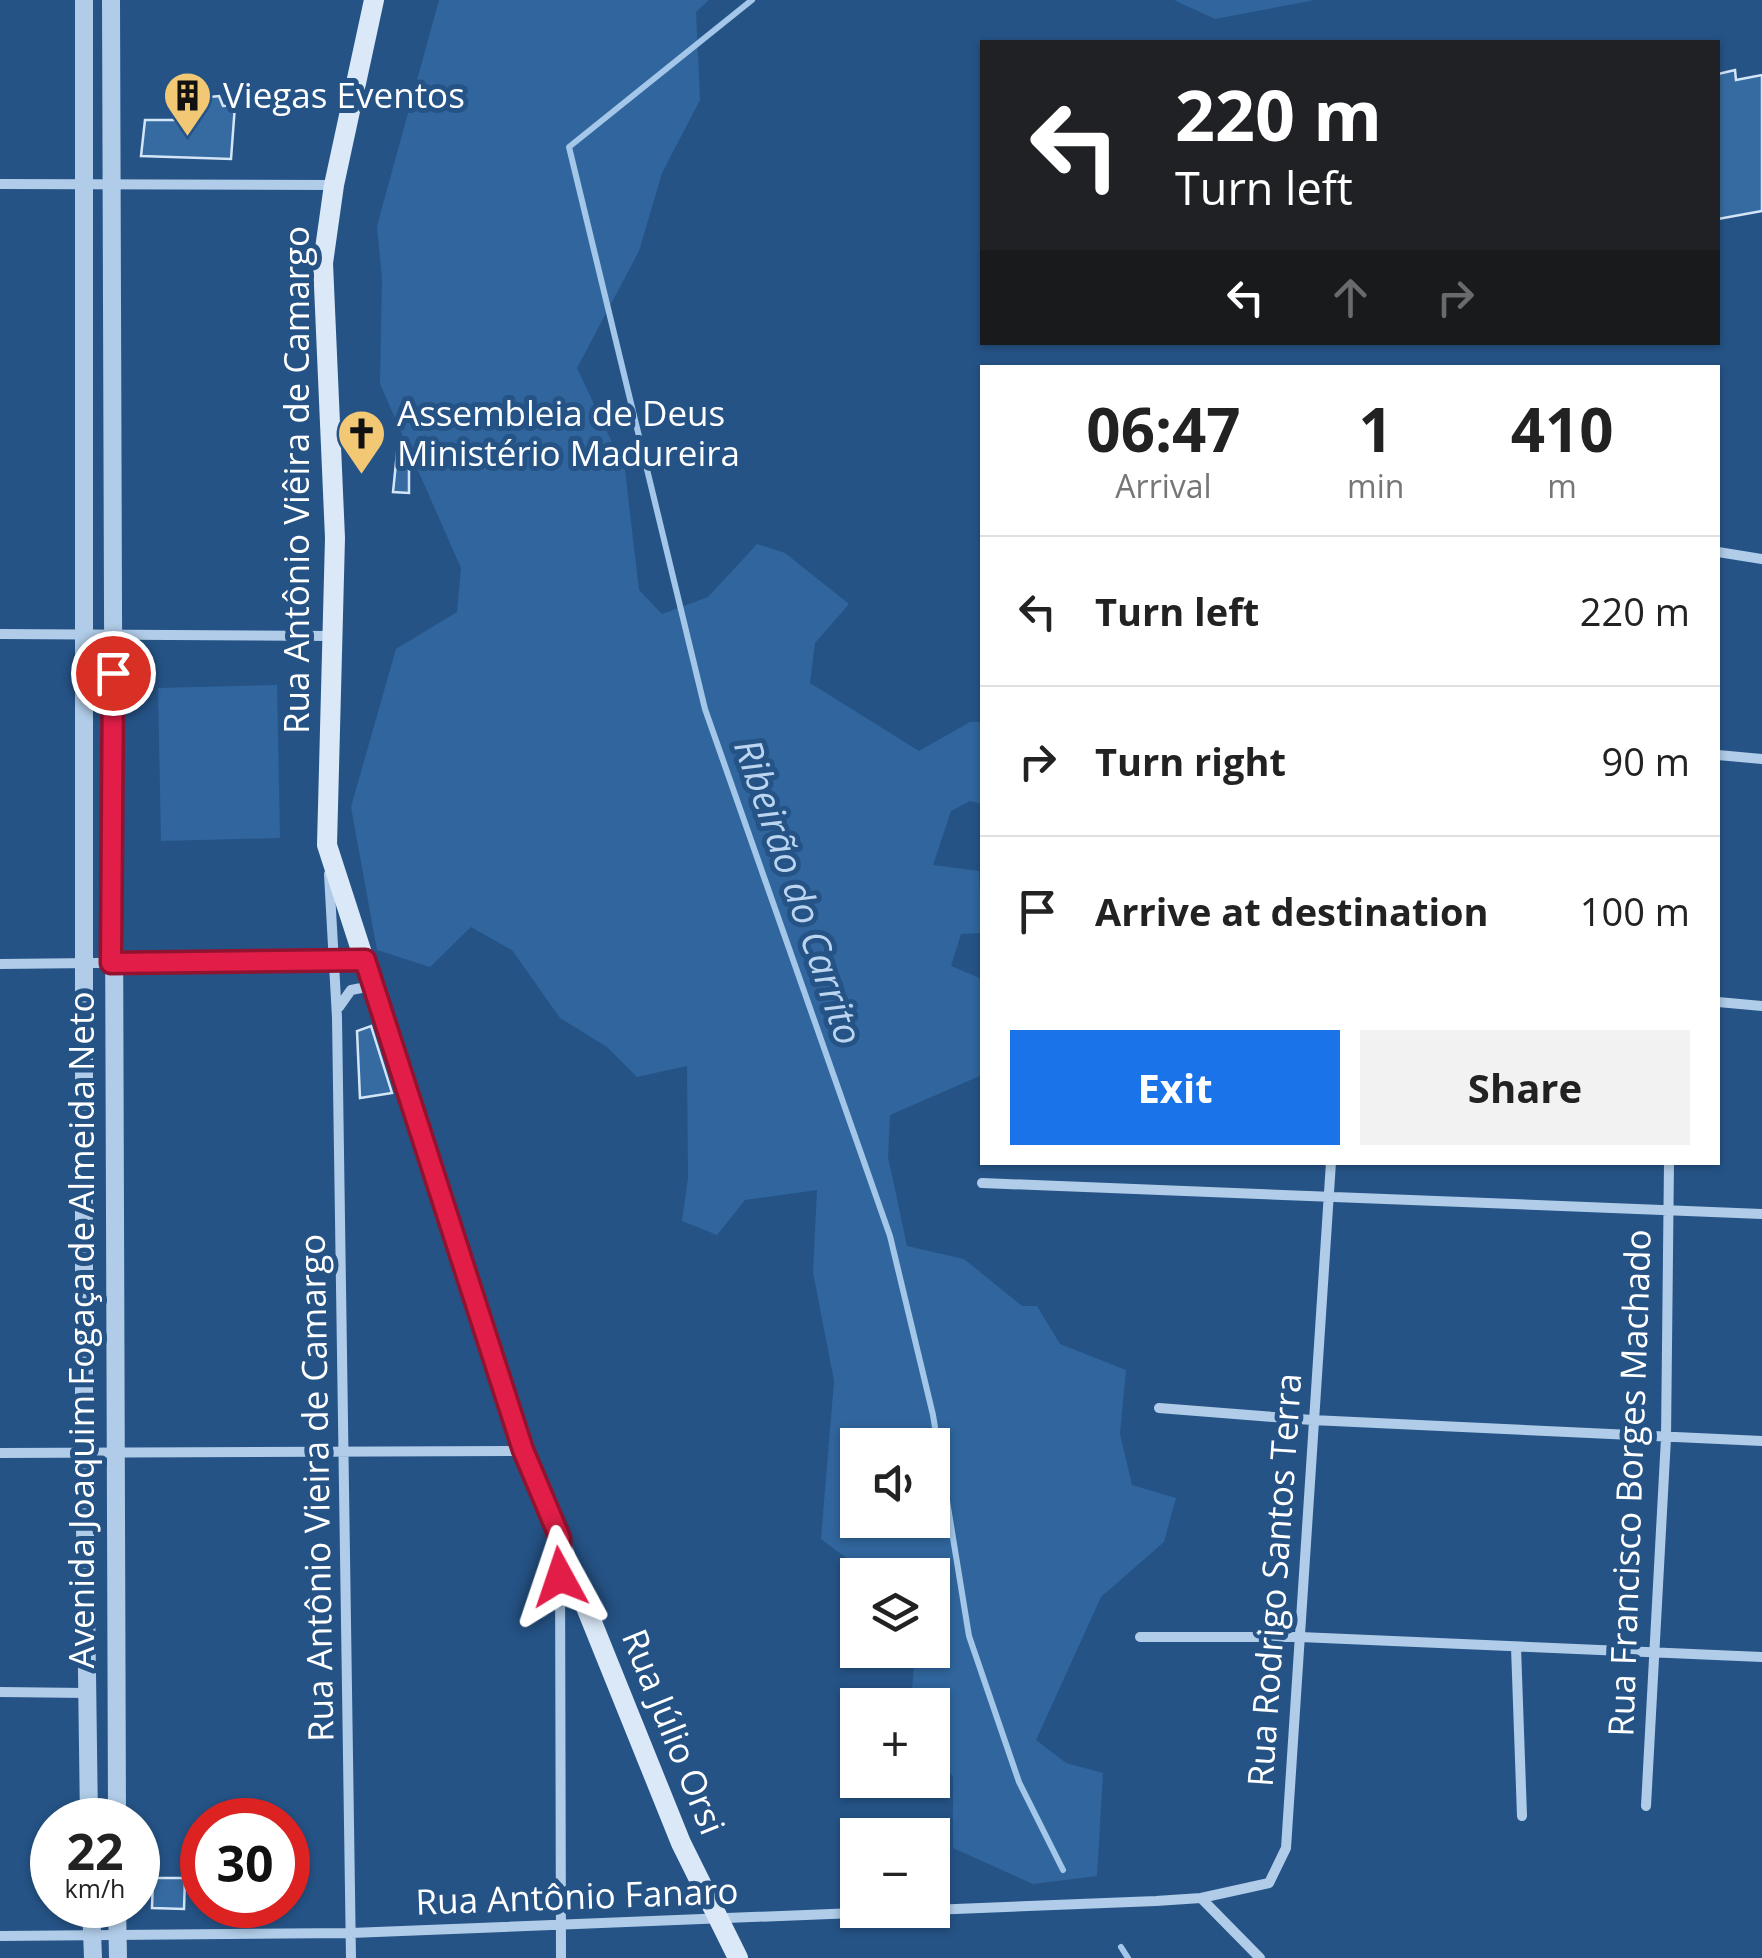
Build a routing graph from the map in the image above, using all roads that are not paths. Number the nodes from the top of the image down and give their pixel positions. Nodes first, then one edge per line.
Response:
1 (84, 0) edge
2 (111, 0) edge
3 (374, 0) edge
4 (0, 184) edge
5 (334, 185) junction
6 (83, 186) junction
7 (110, 187) junction
8 (1720, 552) edge
9 (1762, 559) edge
10 (0, 634) edge
11 (113, 636) junction
12 (330, 636) junction
13 (84, 637) junction
14 (1720, 755) edge
15 (1762, 759) edge
16 (327, 844) junction
17 (365, 960) junction
18 (334, 961) junction
19 (86, 963) junction
20 (111, 963) junction
21 (0, 964) edge
22 (373, 986) junction
23 (1720, 1002) edge
24 (1762, 1006) edge
25 (337, 1018) junction
26 (1331, 1165) edge
27 (1669, 1165) edge
28 (982, 1183) dead end
29 (1328, 1196) junction
30 (1667, 1210) junction
31 (1762, 1214) edge
32 (1159, 1408) dead end
33 (1312, 1420) junction
34 (1666, 1438) junction
35 (1762, 1441) edge
36 (523, 1450) junction
37 (118, 1451) junction
38 (84, 1452) junction
39 (0, 1453) edge
40 (344, 1453) junction
41 (560, 1538) junction
42 (1300, 1636) junction
43 (1140, 1637) dead end
44 (1516, 1646) junction
45 (1655, 1653) junction
46 (1762, 1657) edge
47 (0, 1692) edge
48 (87, 1692) junction
49 (89, 1798) edge
50 (118, 1798) edge
51 (1646, 1806) dead end
52 (1522, 1816) dead end
53 (1201, 1898) junction
54 (1156, 1902) joint
55 (718, 1919) junction
56 (561, 1925) junction
57 (92, 1928) edge
58 (118, 1928) edge
59 (351, 1933) junction
60 (118, 1934) junction
61 (0, 1936) edge
62 (92, 1936) junction
63 (92, 1958) edge
64 (118, 1958) edge
65 (351, 1958) edge
66 (561, 1958) edge
67 (738, 1958) edge
68 (1260, 1958) edge

1 - 6 street, Avenida Joaquim Fogaça de Almeida Neto
2 - 7 street, Avenida Joaquim Fogaça de Almeida Neto
3 - 5 main road, Rua Antônio Viêira de Camargo
4 - 6 street
5 - 7 street
5 - 12 main road, Rua Antônio Viêira de Camargo
6 - 7 street
6 - 13 street, Avenida Joaquim Fogaça de Almeida Neto
7 - 11 street, Avenida Joaquim Fogaça de Almeida Neto
8 - 9 street
10 - 13 street
11 - 12 street
11 - 13 street
11 - 20 street, Avenida Joaquim Fogaça de Almeida Neto
12 - 16 main road, Rua Antônio Viêira de Camargo
13 - 19 street, Avenida Joaquim Fogaça de Almeida Neto
14 - 15 street
16 - 17 main road, Rua Júlio Orsi
16 - 18 street, Rua Antônio Vieira de Camargo
17 - 18 street
17 - 22 main road, Rua Júlio Orsi
18 - 20 street
18 - 25 street, Rua Antônio Vieira de Camargo
19 - 20 street
19 - 21 street
19 - 38 street, Avenida Joaquim Fogaça de Almeida Neto
20 - 37 street, Avenida Joaquim Fogaça de Almeida Neto
22 - 25 street
22 - 36 main road, Rua Júlio Orsi
23 - 24 street
25 - 40 street, Rua Antônio Vieira de Camargo
26 - 29 street, Rua Rodrigo Santos Terra
27 - 30 street, Rua Francisco Borges Machado
28 - 29 street
29 - 30 street
29 - 33 street, Rua Rodrigo Santos Terra
30 - 31 street
30 - 34 street, Rua Francisco Borges Machado
32 - 33 street
33 - 34 street
33 - 42 street, Rua Rodrigo Santos Terra
34 - 35 street
34 - 45 street, Rua Francisco Borges Machado
36 - 40 street
36 - 41 main road, Rua Júlio Orsi
37 - 38 street
37 - 40 street
37 - 50 street, Avenida Joaquim Fogaça de Almeida Neto
38 - 39 street
38 - 48 street, Avenida Joaquim Fogaça de Almeida Neto
40 - 59 street, Rua Antônio Vieira de Camargo
41 - 55 main road, Rua Júlio Orsi
41 - 56 street
42 - 43 street
42 - 44 street
42 - 53 street, Rua Rodrigo Santos Terra
44 - 45 street
44 - 52 street
45 - 46 street
45 - 51 street, Rua Francisco Borges Machado
47 - 48 street
48 - 49 street, Avenida Joaquim Fogaça de Almeida Neto
53 - 54 street, Rua Rodrigo Santos Terra
53 - 68 street
54 - 55 street, Rua Antônio Fanaro
55 - 56 street, Rua Antônio Fanaro
55 - 67 main road, Rua Júlio Orsi
56 - 59 street, Rua Antônio Fanaro
56 - 66 street
57 - 62 street
58 - 60 street
59 - 60 street, Rua Antônio Fanaro
59 - 65 street, Rua Antônio Vieira de Camargo
60 - 62 street, Rua Antônio Fanaro
60 - 64 street
61 - 62 street, Rua Antônio Fanaro
62 - 63 street

